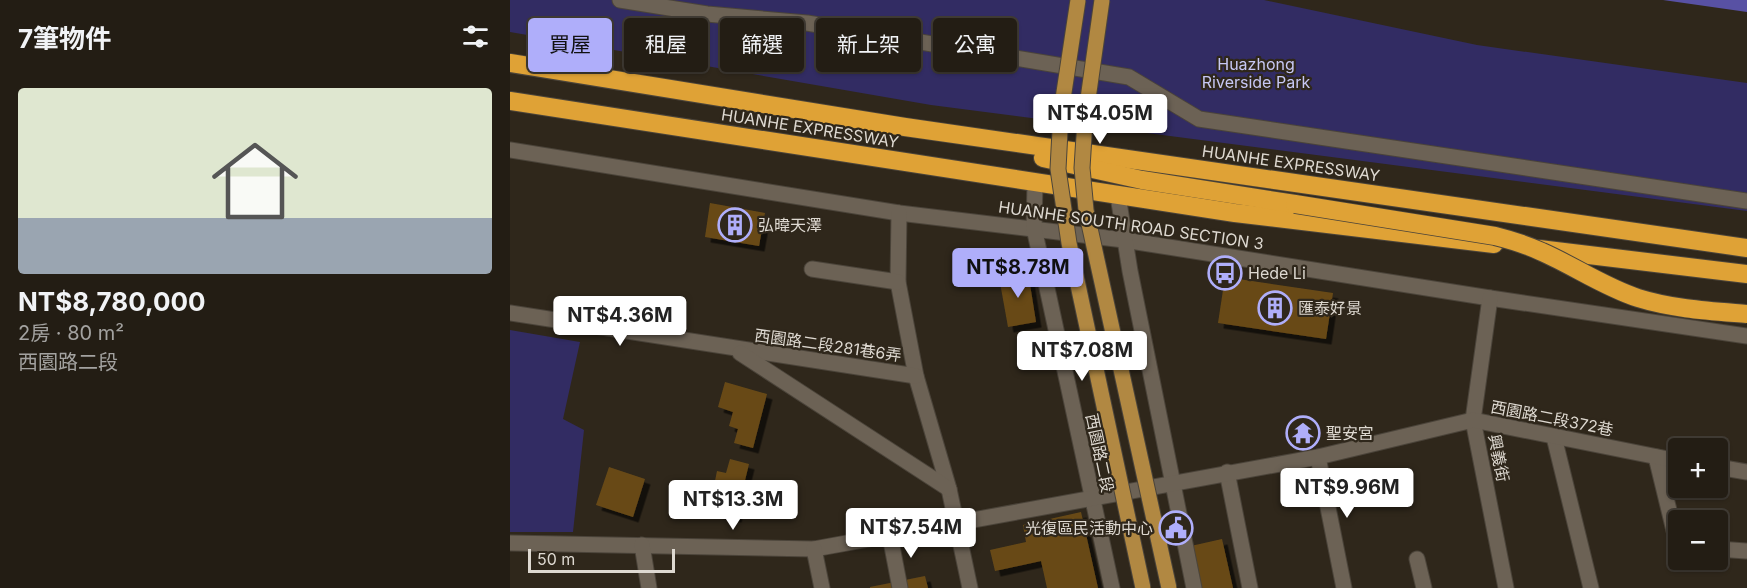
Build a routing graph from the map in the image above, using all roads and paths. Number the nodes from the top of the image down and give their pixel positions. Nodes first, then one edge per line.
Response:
1 (620, 0) edge
2 (1078, 0) edge
3 (1102, 0) edge
4 (510, 63) edge
5 (510, 101) edge
6 (905, 127) junction
7 (510, 150) edge
8 (1035, 183) junction
9 (1118, 196) junction
10 (1747, 201) edge
11 (899, 213) junction
12 (1034, 228) junction
13 (1068, 232) junction
14 (1124, 240) junction
15 (1747, 248) edge
16 (812, 269) dead end
17 (1747, 274) edge
18 (898, 282) junction
19 (1490, 298) junction
20 (510, 313) edge
21 (1747, 314) edge
22 (1747, 336) edge
23 (735, 349) junction
24 (916, 376) junction
25 (1473, 420) junction
26 (1554, 437) junction
27 (1318, 457) junction
28 (1656, 457) junction
29 (1668, 459) edge
30 (1728, 469) edge
31 (1227, 472) junction
32 (1747, 472) edge
33 (1173, 482) junction
34 (949, 489) junction
35 (1092, 498) junction
36 (1669, 510) edge
37 (957, 524) junction
38 (890, 536) junction
39 (510, 543) edge
40 (642, 545) junction
41 (814, 549) junction
42 (1728, 550) edge
43 (1746, 551) edge
44 (1417, 559) dead end
45 (649, 588) edge
46 (822, 588) edge
47 (900, 588) edge
48 (970, 588) edge
49 (1112, 588) edge
50 (1143, 588) edge
51 (1169, 588) edge
52 (1194, 588) edge
53 (1250, 588) edge
54 (1344, 588) edge
55 (1424, 588) edge
56 (1506, 588) edge
57 (1591, 588) edge

1 - 10 street
2 - 13 main road, bridge
3 - 51 main road, bridge
4 - 6 highway, HUANHE EXPRESSWAY
5 - 8 highway, HUANHE EXPRESSWAY
6 - 15 highway, HUANHE EXPRESSWAY
6 - 21 highway, bridge
7 - 11 street, HUANHE SOUTH ROAD SECTION 3
8 - 9 highway, HUANHE EXPRESSWAY
8 - 12 street, 西園路二段
9 - 14 street
9 - 17 highway, HUANHE EXPRESSWAY
11 - 12 street, HUANHE SOUTH ROAD SECTION 3
11 - 18 street, 西園路二段281巷6弄
12 - 13 street, HUANHE SOUTH ROAD SECTION 3
12 - 35 street, 西園路二段
13 - 14 street, HUANHE SOUTH ROAD SECTION 3
13 - 50 main road, bridge
14 - 19 street, HUANHE SOUTH ROAD SECTION 3
14 - 33 street
16 - 18 street
18 - 24 street, 西園路二段281巷6弄
19 - 22 street, HUANHE SOUTH ROAD SECTION 3
19 - 25 street, 興義街
20 - 23 street, 西園路二段281巷6弄
23 - 24 street, 西園路二段281巷6弄
23 - 34 street
24 - 34 street, 西園路二段281巷6弄
25 - 26 street, 西園路二段372巷
25 - 27 street, 西園路二段372巷
25 - 56 street, 興義街
26 - 28 street, 西園路二段372巷
26 - 57 street
27 - 31 street, 西園路二段372巷
27 - 54 street
28 - 29 street, 西園路二段372巷
28 - 36 street
30 - 32 street
31 - 33 street, 西園路二段372巷
31 - 53 street
33 - 35 street, 西園路二段372巷
33 - 52 street
34 - 37 street, 西園路二段281巷6弄
35 - 37 street, 西園路二段372巷
35 - 49 street, 西園路二段
37 - 38 street, 西園路二段372巷
37 - 48 street, 西園路二段281巷6弄
38 - 41 street, 西園路二段372巷
38 - 47 street
39 - 40 street, 西園路二段372巷
40 - 41 street, 西園路二段372巷
40 - 45 street
41 - 46 street
42 - 43 street
44 - 55 street

